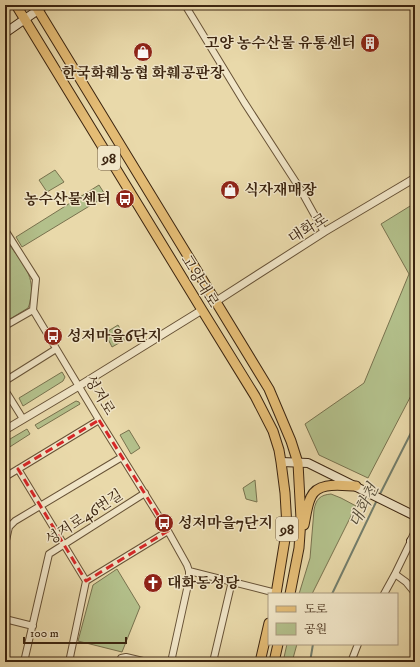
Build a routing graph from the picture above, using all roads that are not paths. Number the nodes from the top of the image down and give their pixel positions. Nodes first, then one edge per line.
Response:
1 (16, 5) edge
2 (185, 5) edge
3 (40, 7) edge
4 (25, 19) junction
5 (5, 33) edge
6 (415, 178) edge
7 (5, 230) edge
8 (324, 232) junction
9 (7, 240) edge
10 (216, 302) junction
11 (33, 310) junction
12 (202, 310) junction
13 (5, 326) edge
14 (56, 349) junction
15 (5, 381) edge
16 (79, 386) junction
17 (5, 390) edge
18 (22, 419) junction
19 (99, 420) junction
20 (5, 430) edge
21 (122, 457) junction
22 (282, 462) junction
23 (298, 463) junction
24 (18, 469) junction
25 (5, 477) edge
26 (356, 486) junction
27 (145, 493) junction
28 (42, 506) junction
29 (415, 516) edge
30 (168, 531) junction
31 (415, 532) edge
32 (413, 542) edge
33 (64, 544) junction
34 (5, 545) edge
35 (299, 548) junction
36 (189, 571) junction
37 (395, 574) junction
38 (86, 581) junction
39 (232, 581) junction
40 (276, 593) edge
41 (290, 593) edge
42 (385, 593) edge
43 (415, 593) edge
44 (5, 619) edge
45 (33, 626) junction
46 (268, 627) edge
47 (278, 645) edge
48 (358, 645) edge
49 (120, 660) edge
50 (24, 662) edge
51 (69, 662) edge
52 (147, 662) edge
53 (171, 662) edge
54 (213, 662) edge
55 (260, 662) edge
56 (274, 662) edge
57 (351, 662) edge

1 - 4 main road, 고양대로 / 98
2 - 8 street
3 - 4 main road
3 - 10 main road, 고양대로 / 98
4 - 5 main road
4 - 12 main road, 고양대로 / 98
6 - 8 street, 대화로
7 - 9 street
8 - 10 street, 대화로
9 - 11 street
10 - 23 main road, 고양대로 / 98
11 - 13 street
11 - 14 street, 성저로
12 - 16 street
12 - 22 main road, 고양대로 / 98
14 - 15 street
14 - 16 street, 성저로
16 - 18 street
16 - 19 street, 성저로
17 - 18 street
18 - 20 street
19 - 21 street, 성저로
19 - 24 street
21 - 27 street, 성저로
21 - 28 street
22 - 23 main road
22 - 40 main road, 고양대로 / 98
23 - 26 main road
23 - 35 main road, 고양대로 / 98
24 - 25 street
24 - 28 street
26 - 29 main road
26 - 35 main road
27 - 30 street, 성저로
27 - 33 street, 성저로46번길
28 - 33 street
28 - 34 street
30 - 36 street, 성저로
30 - 38 street
31 - 32 street
32 - 37 street
33 - 38 street
33 - 45 street, 성저로46번길
35 - 41 main road, 고양대로 / 98
36 - 39 street
36 - 53 street
37 - 42 street
37 - 43 street
38 - 51 street
39 - 40 street
39 - 54 street
44 - 45 street
45 - 50 street, 성저로46번길
46 - 55 main road
47 - 56 main road
48 - 57 street
49 - 52 street

